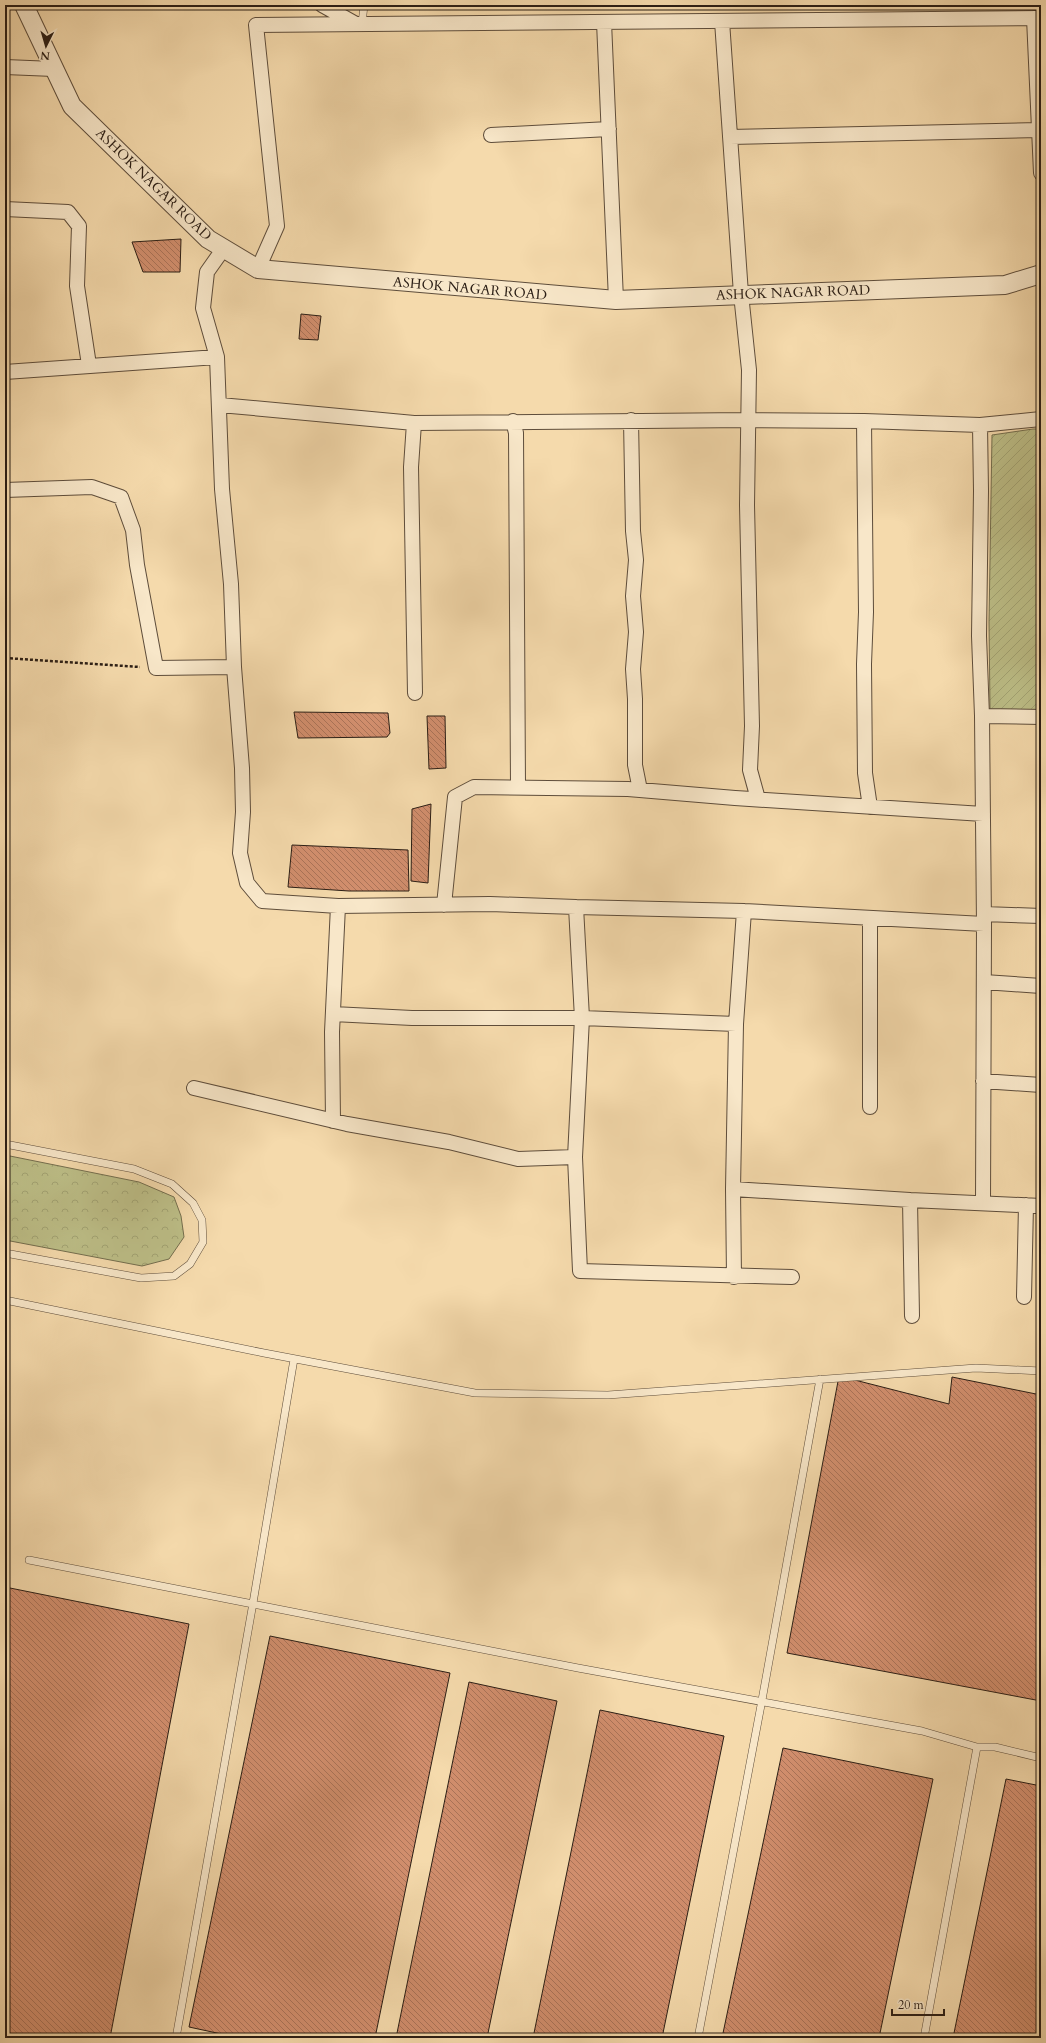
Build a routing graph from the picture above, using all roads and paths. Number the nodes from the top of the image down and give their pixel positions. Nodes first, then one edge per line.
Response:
1 (24, 5) edge
2 (322, 5) edge
3 (364, 5) edge
4 (1038, 18) edge
5 (722, 21) junction
6 (604, 22) junction
7 (359, 24) junction
8 (5, 67) edge
9 (54, 69) junction
10 (609, 129) junction
11 (1039, 130) junction
12 (491, 135) dead end
13 (730, 137) junction
14 (1041, 173) edge
15 (5, 209) edge
16 (224, 248) junction
17 (258, 269) junction
18 (1041, 274) edge
19 (741, 294) junction
20 (616, 300) junction
21 (217, 357) junction
22 (89, 365) junction
23 (5, 372) edge
24 (220, 405) junction
25 (1041, 419) edge
26 (631, 420) junction
27 (747, 420) junction
28 (864, 421) junction
29 (513, 422) junction
30 (414, 423) junction
31 (980, 425) junction
32 (5, 490) edge
33 (5, 658) edge
34 (234, 667) junction
35 (156, 668) junction
36 (415, 693) dead end
37 (982, 716) junction
38 (1041, 717) edge
39 (518, 787) junction
40 (640, 790) junction
41 (758, 799) junction
42 (870, 807) junction
43 (983, 814) junction
44 (444, 905) junction
45 (338, 906) junction
46 (576, 907) junction
47 (744, 911) junction
48 (1041, 916) edge
49 (870, 918) junction
50 (984, 919) junction
51 (984, 982) junction
52 (1041, 986) edge
53 (332, 1014) junction
54 (582, 1018) junction
55 (736, 1024) junction
56 (983, 1081) junction
57 (1041, 1085) edge
58 (194, 1088) dead end
59 (870, 1107) dead end
60 (333, 1121) junction
61 (5, 1144) edge
62 (575, 1157) junction
63 (733, 1189) junction
64 (910, 1200) junction
65 (983, 1203) junction
66 (1026, 1205) junction
67 (1041, 1206) edge
68 (5, 1253) edge
69 (734, 1277) junction
70 (792, 1278) dead end
71 (1024, 1297) dead end
72 (5, 1300) edge
73 (912, 1316) dead end
74 (294, 1359) junction
75 (1041, 1371) edge
76 (820, 1380) junction
77 (29, 1560) dead end
78 (254, 1603) junction
79 (762, 1700) junction
80 (977, 1747) junction
81 (1041, 1758) edge
82 (176, 2038) edge
83 (698, 2038) edge
84 (924, 2038) edge

1 - 9 street, ASHOK NAGAR ROAD
2 - 7 street
3 - 7 lane
4 - 5 street
4 - 11 street
5 - 6 street
5 - 13 street
6 - 7 street
6 - 10 street
7 - 17 street
8 - 9 street
9 - 16 street, ASHOK NAGAR ROAD
10 - 12 street
10 - 20 street
11 - 13 street
11 - 14 street
13 - 19 street
15 - 22 street
16 - 17 street, ASHOK NAGAR ROAD
16 - 21 street
17 - 20 street, ASHOK NAGAR ROAD
18 - 19 street, ASHOK NAGAR ROAD
19 - 20 street, ASHOK NAGAR ROAD
19 - 27 street
21 - 22 street
21 - 24 street
22 - 23 street
24 - 30 street
24 - 34 street
25 - 31 street
26 - 27 street
26 - 29 street
26 - 40 street
27 - 28 street
27 - 41 street
28 - 31 street
28 - 42 street
29 - 30 street
29 - 39 street
30 - 36 street
31 - 37 street
32 - 35 street
33 - 35 path
34 - 35 street
34 - 45 street
37 - 38 street
37 - 43 street
39 - 40 street
39 - 44 street
40 - 41 street
41 - 42 street
42 - 43 street
43 - 50 street
44 - 45 street
44 - 46 street
45 - 53 street
46 - 47 street
46 - 54 street
47 - 49 street
47 - 55 street
48 - 50 street
49 - 50 street
49 - 59 street
50 - 51 street
51 - 52 street
51 - 56 street
53 - 54 street
53 - 60 street
54 - 55 street
54 - 62 street
55 - 63 street
56 - 57 street
56 - 65 street
58 - 60 street
60 - 62 street
61 - 68 lane
62 - 69 street
63 - 64 street
63 - 69 street
64 - 65 street
64 - 73 street
65 - 66 street
66 - 67 street
66 - 71 street
69 - 70 street
72 - 74 lane
74 - 76 lane
74 - 78 lane
75 - 76 lane
76 - 79 lane
77 - 78 lane
78 - 79 lane
78 - 82 lane
79 - 80 lane
79 - 83 lane
80 - 81 lane
80 - 84 lane

